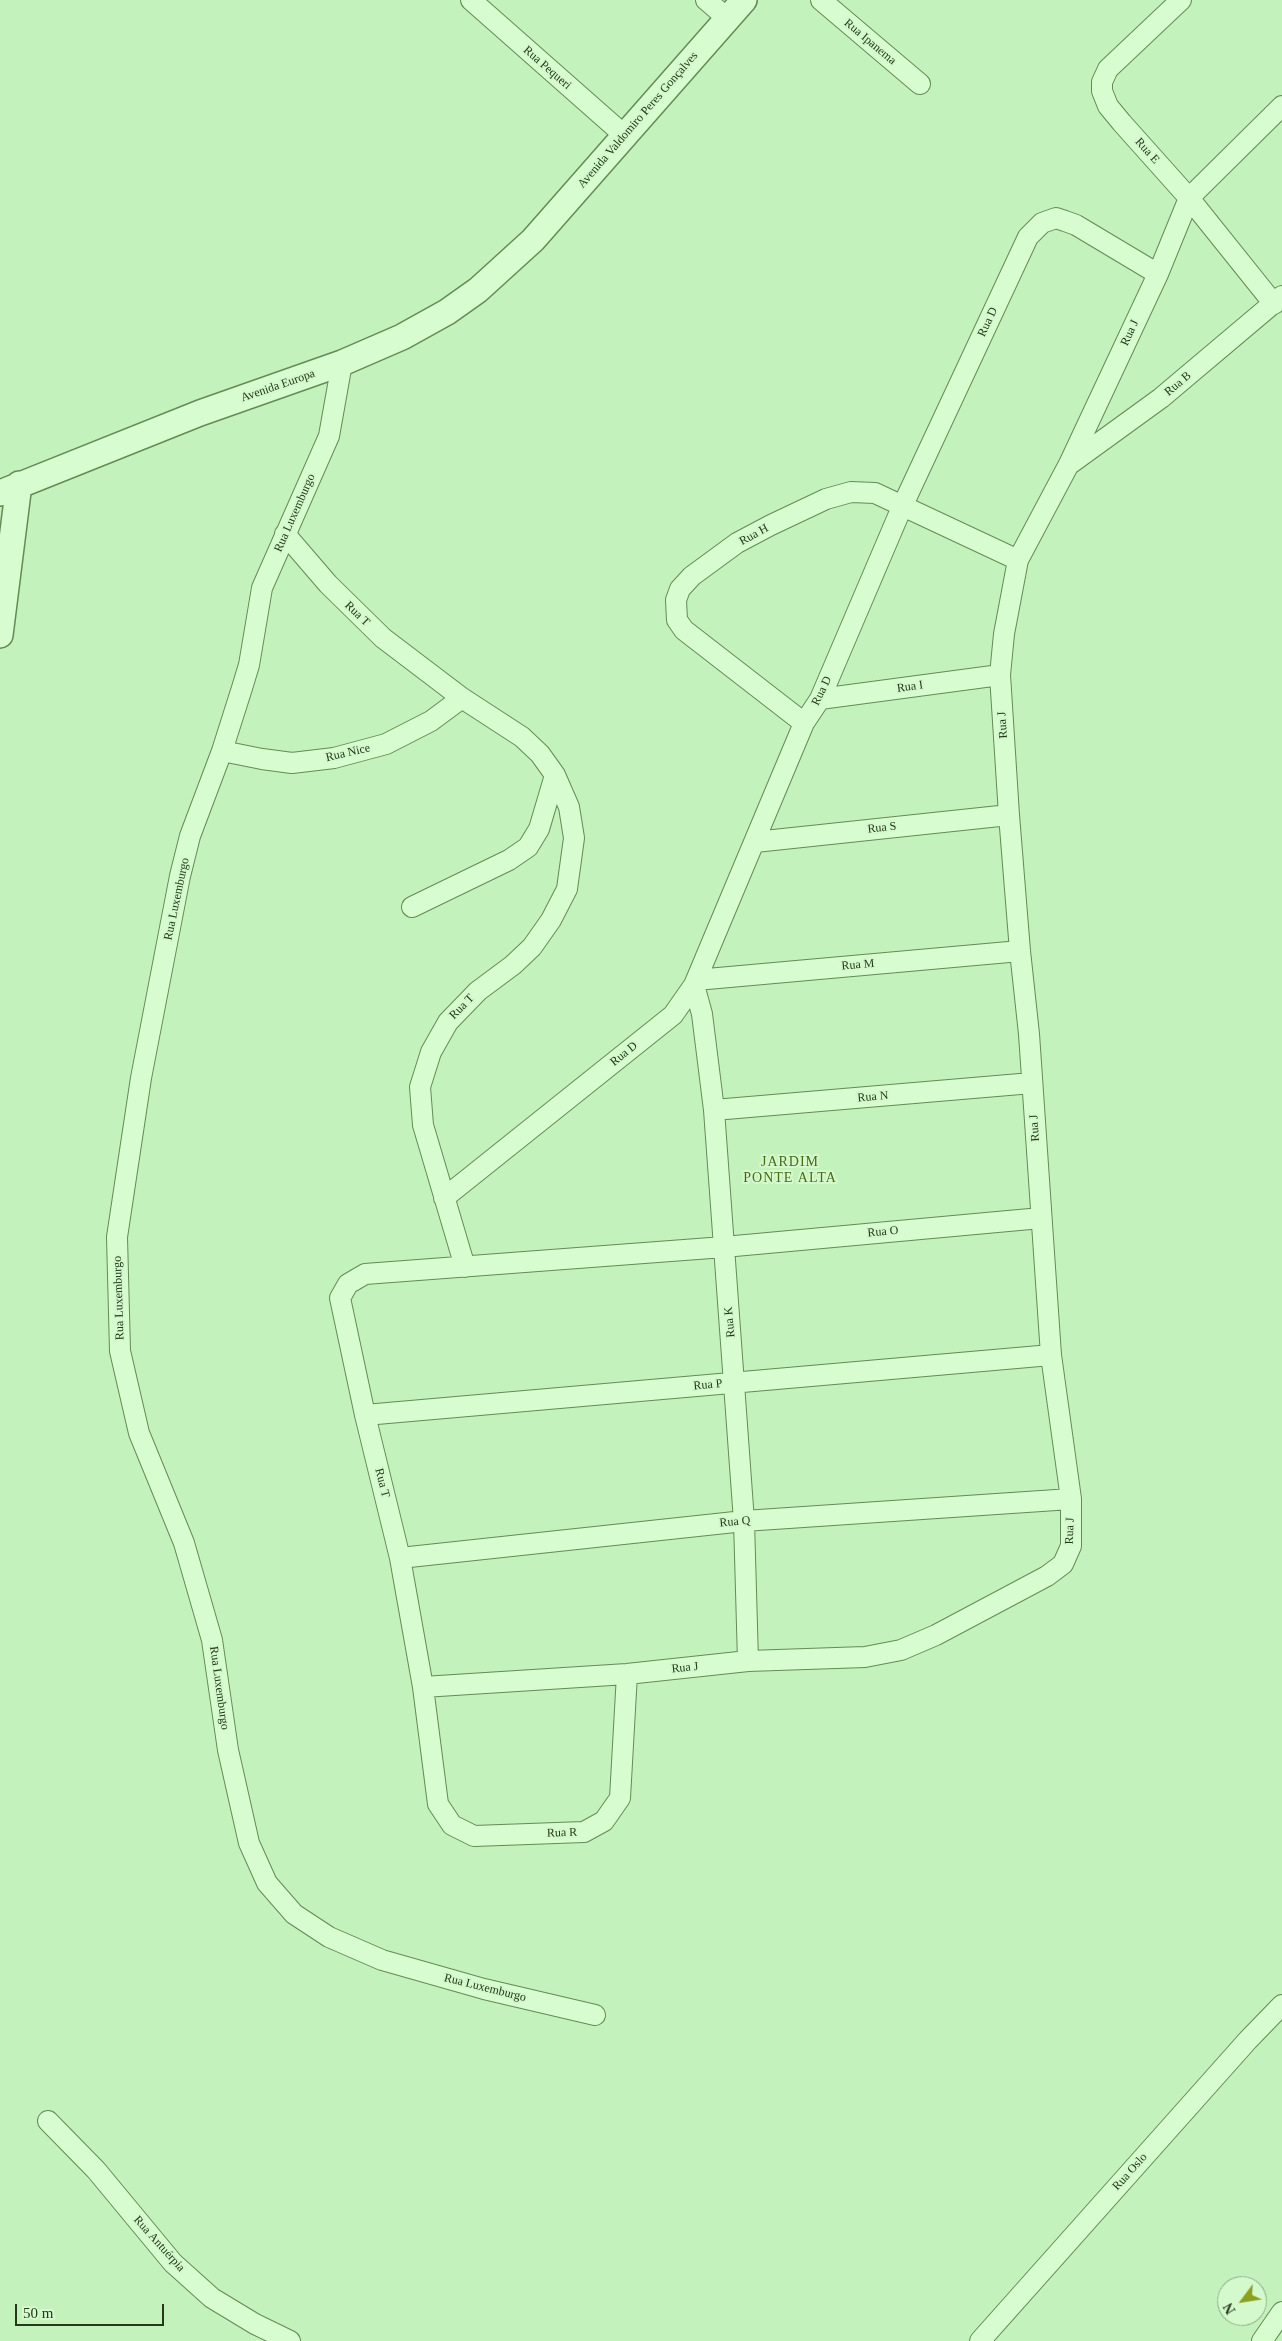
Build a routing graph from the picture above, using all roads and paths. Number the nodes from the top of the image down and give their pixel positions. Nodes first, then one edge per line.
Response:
1 (471, 0) edge
2 (706, 0) edge
3 (821, 0) edge
4 (1180, 0) edge
5 (735, 9) edge
6 (920, 84) dead end
7 (1282, 106) edge
8 (624, 135) junction
9 (1189, 198) junction
10 (533, 240) joint
11 (1158, 274) junction
12 (1278, 300) edge
13 (342, 363) junction
14 (1069, 464) junction
15 (10, 488) edge
16 (902, 507) junction
17 (285, 534) junction
18 (1018, 560) junction
19 (0, 635) edge
20 (1000, 675) junction
21 (462, 698) junction
22 (820, 699) junction
23 (804, 723) junction
24 (222, 751) junction
25 (555, 775) junction
26 (1009, 815) junction
27 (755, 842) junction
28 (412, 907) dead end
29 (1020, 951) junction
30 (695, 982) junction
31 (1032, 1083) junction
32 (714, 1110) junction
33 (444, 1198) junction
34 (1041, 1218) junction
35 (724, 1247) junction
36 (465, 1267) junction
37 (1052, 1355) junction
38 (735, 1383) junction
39 (365, 1415) junction
40 (1070, 1499) junction
41 (744, 1521) junction
42 (400, 1558) junction
43 (748, 1661) junction
44 (627, 1674) junction
45 (423, 1687) junction
46 (438, 1804) joint
47 (1282, 2005) edge
48 (595, 2015) dead end
49 (48, 2121) dead end
50 (1282, 2312) edge
51 (290, 2341) edge
52 (980, 2341) edge
53 (1262, 2341) edge

1 - 8 street, Rua Pequeri
2 - 5 street
3 - 6 street, Rua Ipanema
4 - 9 street, Rua E
5 - 8 street, Avenida Valdomiro Peres Gonçalves
7 - 9 street, Rua J
8 - 10 street, Avenida Valdomiro Peres Gonçalves
9 - 11 street, Rua J
9 - 12 street, Rua E
10 - 13 street, Avenida Europa
11 - 14 street, Rua J
11 - 16 street, Rua D
12 - 14 street, Rua B
13 - 15 street, Avenida Europa
13 - 17 street, Rua Luxemburgo
14 - 18 street, Rua J
15 - 19 street
16 - 18 street, Rua H
16 - 22 street, Rua D
16 - 23 street, Rua H
17 - 21 street, Rua T
17 - 24 street, Rua Luxemburgo
18 - 20 street, Rua J
20 - 22 street, Rua I
20 - 26 street, Rua J
21 - 24 street, Rua Nice
21 - 25 street, Rua T
22 - 23 street, Rua D
23 - 27 street, Rua D
24 - 48 street, Rua Luxemburgo
25 - 28 street
25 - 33 street, Rua T
26 - 27 street, Rua S
26 - 29 street, Rua J
27 - 30 street, Rua D
29 - 30 street, Rua M
29 - 31 street, Rua J
30 - 32 street, Rua K
30 - 33 street, Rua D
31 - 32 street, Rua N
31 - 34 street, Rua J
32 - 35 street, Rua K
33 - 36 street, Rua T
34 - 35 street, Rua O
34 - 37 street, Rua J
35 - 36 street, Rua T
35 - 38 street, Rua K
36 - 39 street, Rua T
37 - 38 street, Rua P
37 - 40 street, Rua J
38 - 39 street, Rua P
38 - 41 street, Rua K
39 - 42 street, Rua T
40 - 41 street, Rua Q
40 - 43 street, Rua J
41 - 42 street, Rua Q
41 - 43 street, Rua K
42 - 45 street, Rua T
43 - 44 street, Rua J
44 - 45 street, Rua J
44 - 46 street, Rua R
45 - 46 street, Rua T
47 - 52 street, Rua Oslo
49 - 51 street, Rua Antuérpia
50 - 53 street

